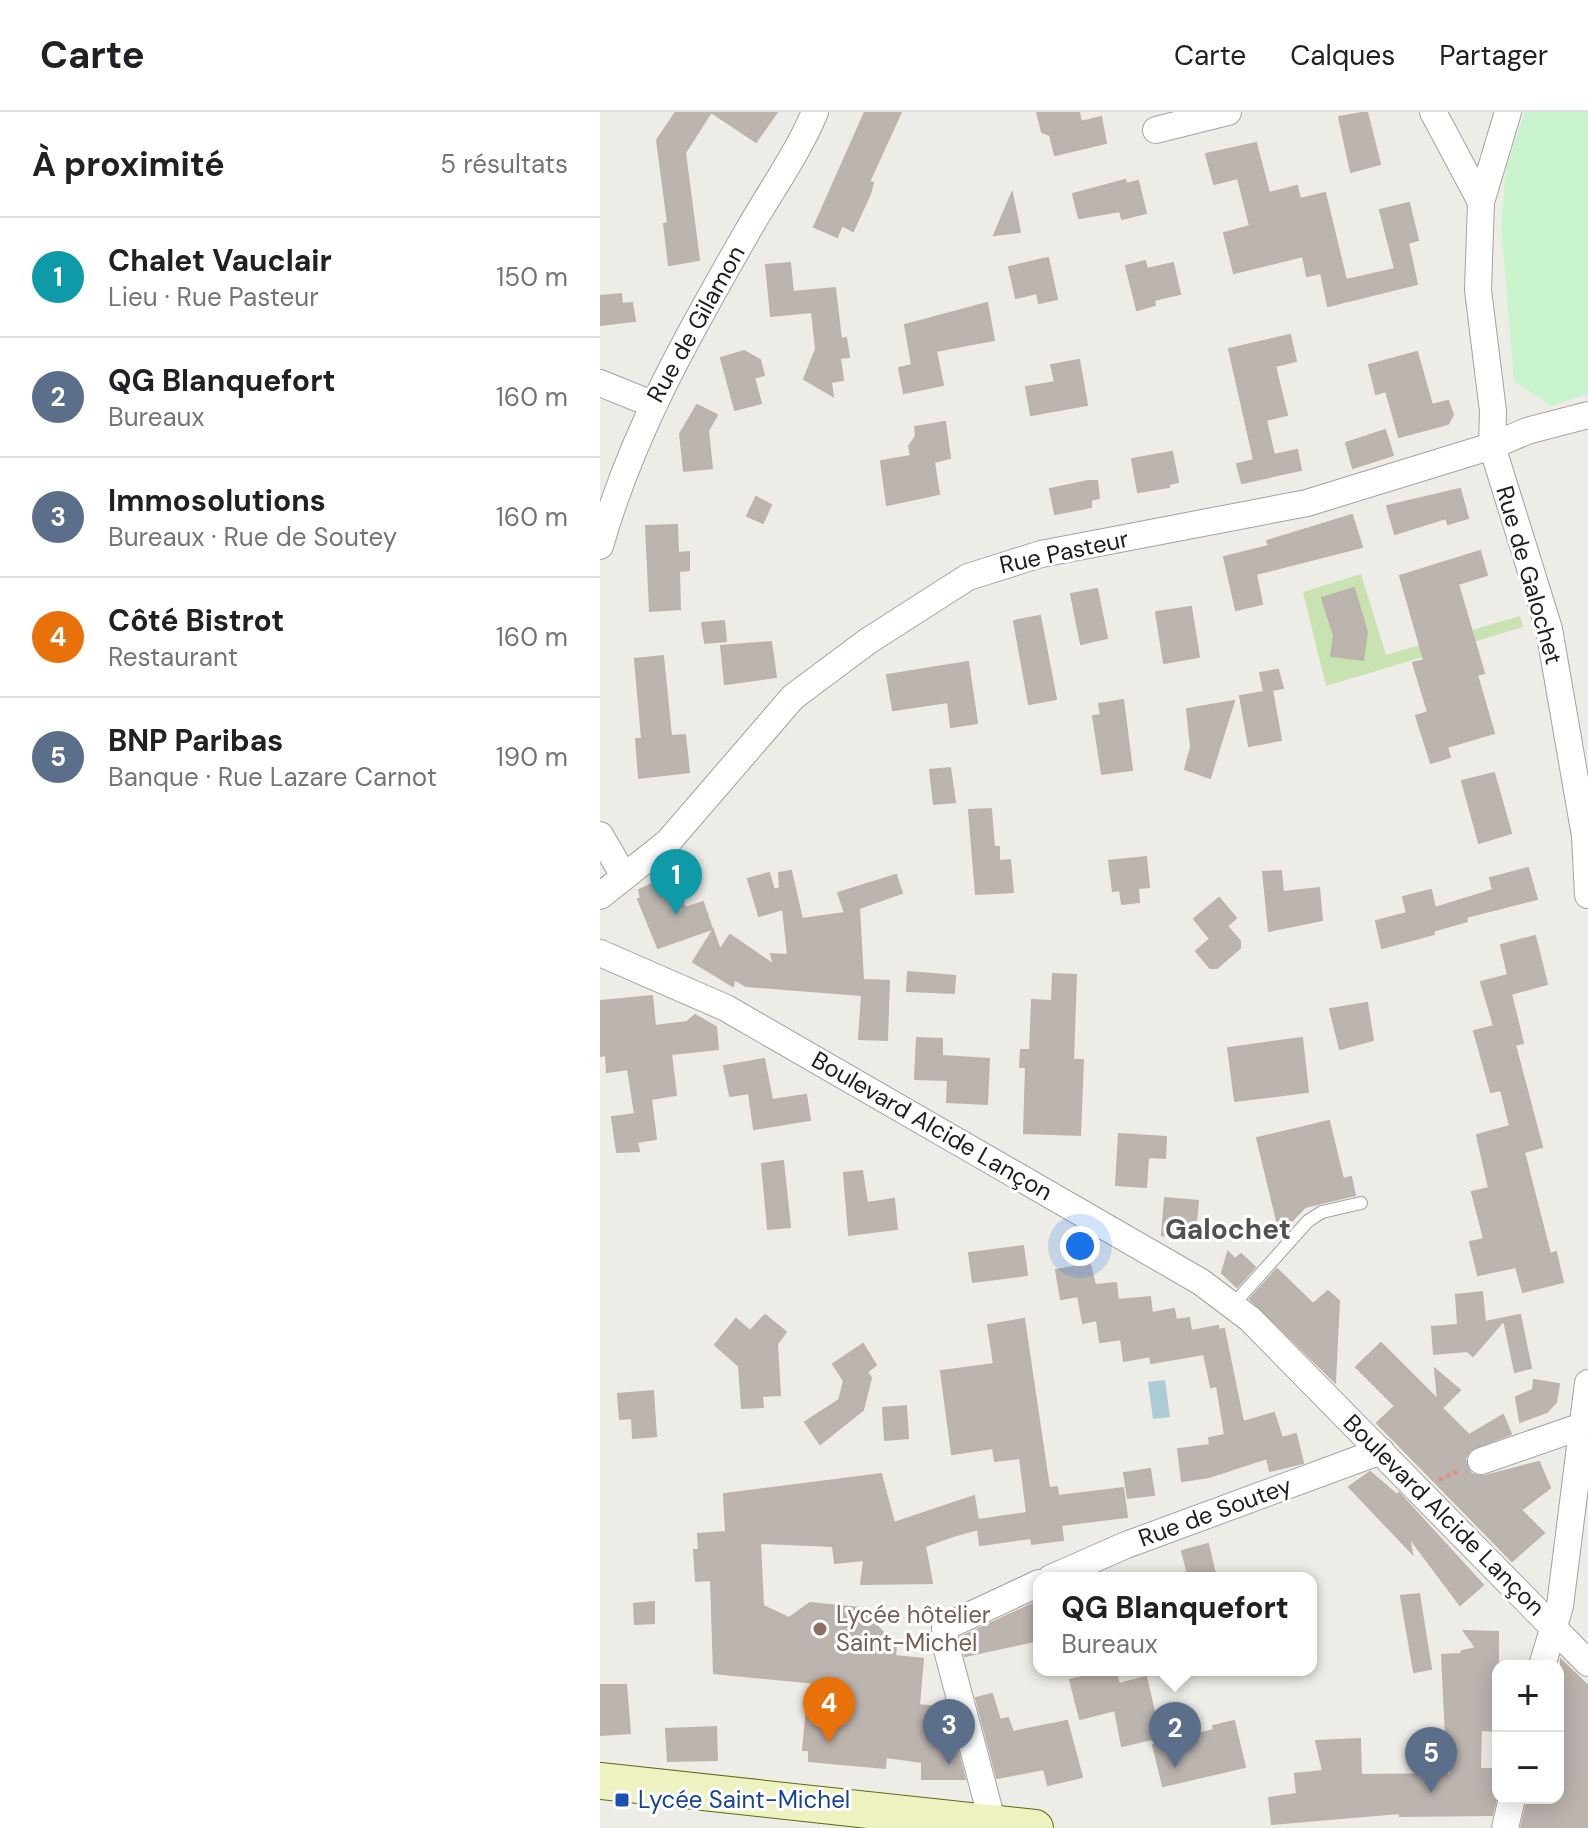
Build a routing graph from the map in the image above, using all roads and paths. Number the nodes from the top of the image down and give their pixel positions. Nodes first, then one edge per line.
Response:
1 (815, 112) edge
2 (1228, 112) edge
3 (1433, 112) edge
4 (1508, 112) edge
5 (1156, 130) dead end
6 (1481, 202) junction
7 (600, 383) edge
8 (652, 404) junction
9 (1588, 415) edge
10 (1492, 446) junction
11 (600, 546) edge
12 (1586, 834) edge
13 (600, 835) edge
14 (624, 876) junction
15 (1588, 895) edge
16 (600, 896) edge
17 (600, 953) edge
18 (1361, 1203) dead end
19 (1232, 1306) junction
20 (1588, 1383) edge
21 (1586, 1425) edge
22 (1381, 1451) junction
23 (1481, 1461) joint
24 (1423, 1494) junction
25 (1065, 1572) edge
26 (1033, 1586) edge
27 (1553, 1625) junction
28 (1544, 1660) edge
29 (1588, 1663) edge
30 (600, 1781) edge
31 (1511, 1804) edge
32 (993, 1826) edge
33 (1035, 1828) edge
34 (1505, 1828) edge

1 - 8 street, Rue de Gilamon
2 - 5 street
3 - 6 street
4 - 6 street, Rue de Galochet
6 - 10 street, Rue de Galochet
7 - 8 street
8 - 11 street, Rue de Gilamon
9 - 10 street, Rue Pasteur
10 - 12 street, Rue de Galochet
10 - 14 street, Rue Pasteur
12 - 15 street, Rue de Galochet
13 - 14 street
14 - 16 street, Rue Pasteur
17 - 19 street, Boulevard Alcide Lançon
18 - 19 lane
19 - 22 street, Boulevard Alcide Lançon
20 - 21 street
21 - 23 street
21 - 27 street
22 - 24 street, Boulevard Alcide Lançon
22 - 25 street, Rue de Soutey
23 - 24 path
24 - 27 street, Boulevard Alcide Lançon
26 - 32 street
27 - 28 street
27 - 29 street, Boulevard Alcide Lançon
30 - 32 main road
31 - 34 street
32 - 33 main road

